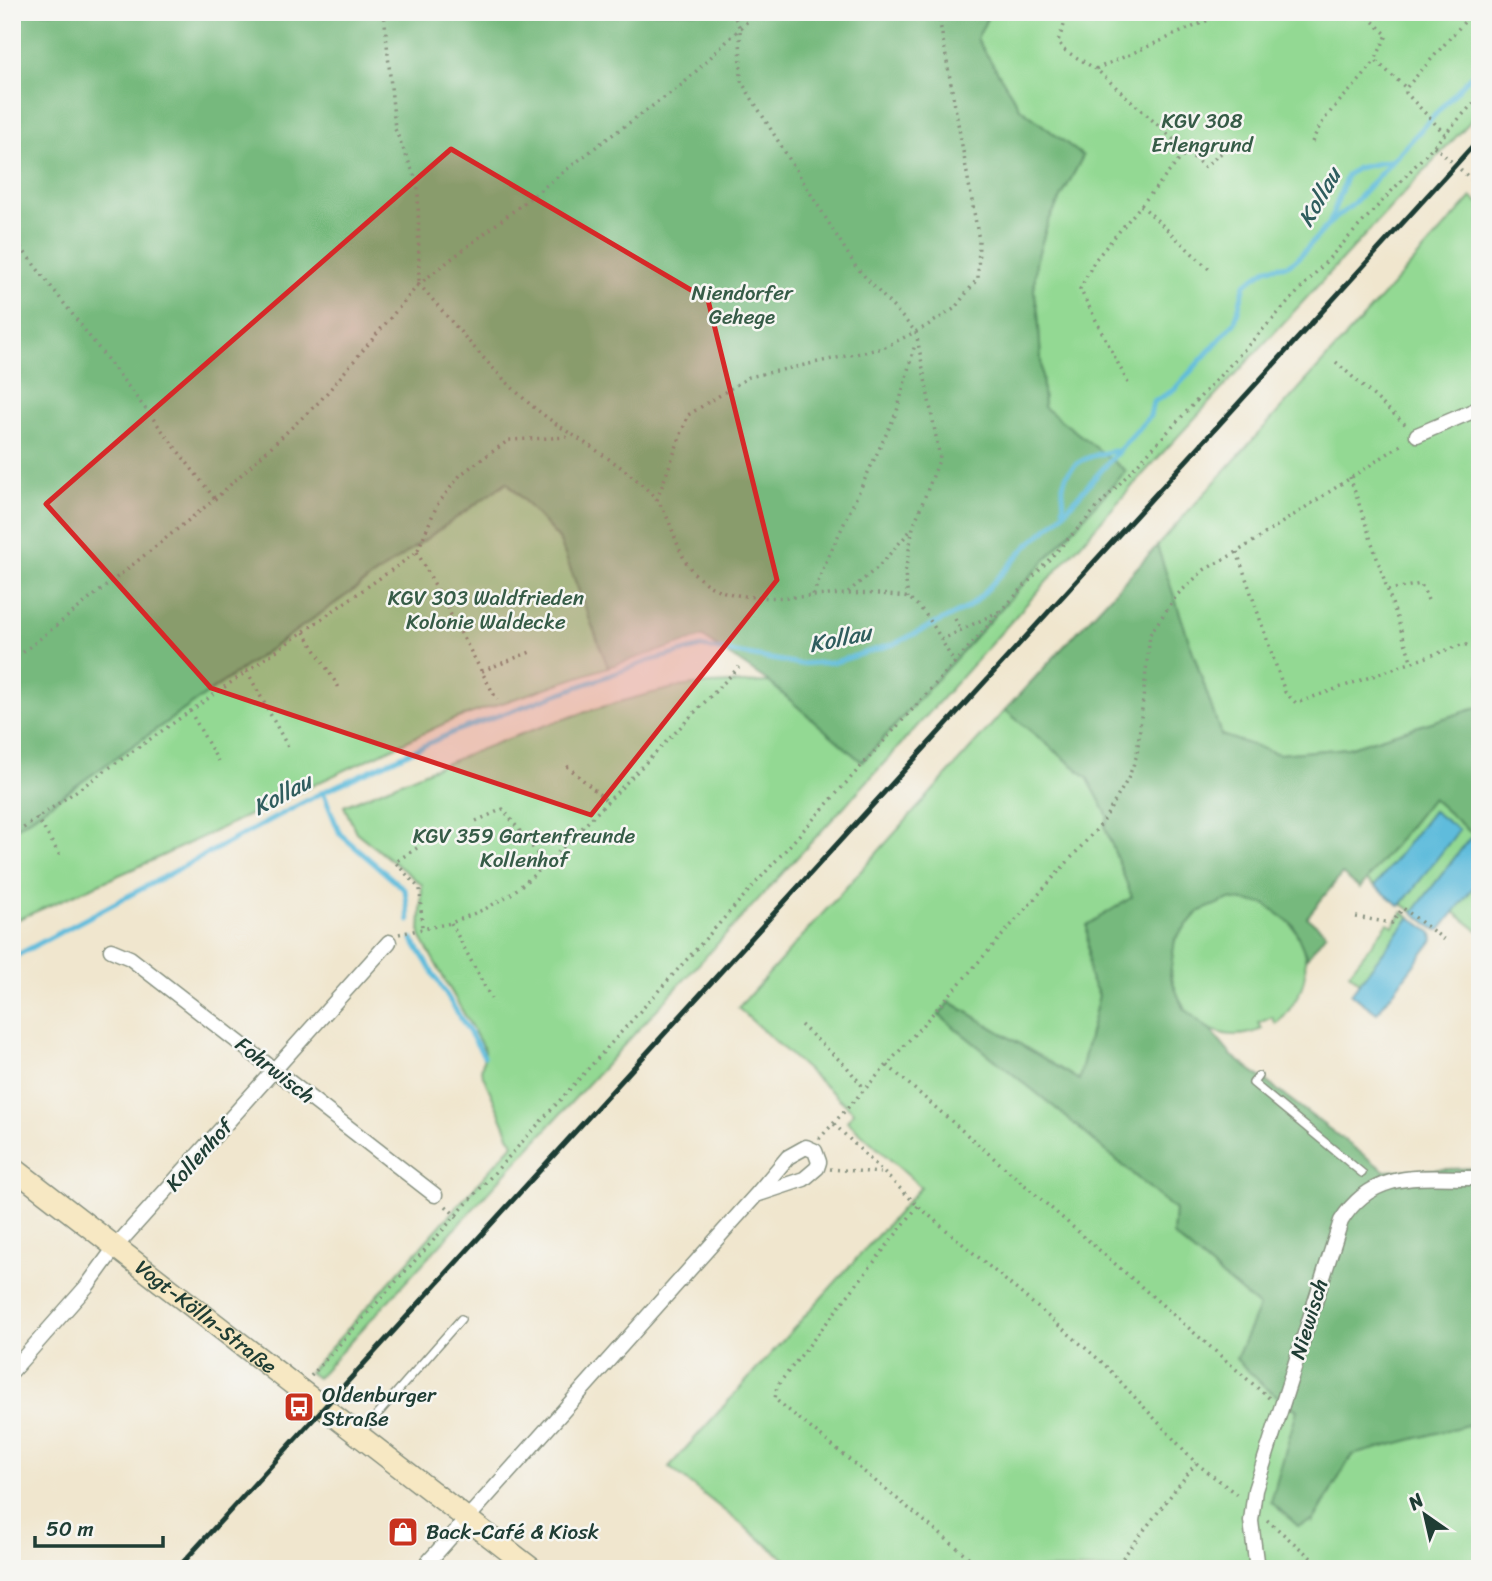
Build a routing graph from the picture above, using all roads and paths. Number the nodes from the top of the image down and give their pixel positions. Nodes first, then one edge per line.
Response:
1 (384, 12) edge
2 (732, 12) edge
3 (757, 12) edge
4 (938, 12) edge
5 (1069, 12) edge
6 (1227, 12) edge
7 (1363, 12) edge
8 (1458, 12) edge
9 (740, 27) junction
10 (1375, 60) junction
11 (1096, 69) junction
12 (1406, 88) junction
13 (1480, 96) edge
14 (1445, 134) junction
15 (1241, 136) dead end
16 (1312, 142) dead end
17 (1434, 146) junction
18 (1186, 152) junction
19 (1480, 187) edge
20 (1141, 205) junction
21 (12, 236) edge
22 (1211, 271) dead end
23 (419, 284) junction
24 (916, 332) junction
25 (916, 342) junction
26 (1336, 362) dead end
27 (1128, 383) dead end
28 (1480, 408) edge
29 (1417, 435) junction
30 (572, 436) junction
31 (1350, 477) junction
32 (215, 499) junction
33 (657, 500) junction
34 (913, 527) junction
35 (417, 551) junction
36 (1237, 552) junction
37 (1388, 590) junction
38 (846, 594) junction
39 (813, 596) junction
40 (908, 598) junction
41 (1427, 600) dead end
42 (1003, 609) junction
43 (954, 619) dead end
44 (961, 630) junction
45 (304, 632) junction
46 (941, 640) junction
47 (533, 651) dead end
48 (1480, 651) edge
49 (1411, 660) junction
50 (12, 661) edge
51 (955, 664) junction
52 (739, 667) dead end
53 (247, 671) junction
54 (482, 671) junction
55 (341, 691) dead end
56 (497, 700) dead end
57 (190, 711) junction
58 (289, 749) dead end
59 (218, 761) dead end
60 (568, 766) dead end
61 (607, 801) junction
62 (37, 817) junction
63 (476, 821) dead end
64 (12, 836) edge
65 (417, 848) dead end
66 (62, 859) dead end
67 (546, 866) junction
68 (1356, 917) dead end
69 (451, 923) junction
70 (422, 927) junction
71 (1446, 941) dead end
72 (389, 942) joint
73 (111, 950) dead end
74 (493, 1002) dead end
75 (801, 1025) dead end
76 (887, 1065) junction
77 (275, 1071) junction
78 (1258, 1076) dead end
79 (864, 1088) junction
80 (834, 1124) junction
81 (811, 1148) junction
82 (12, 1167) edge
83 (817, 1168) junction
84 (882, 1173) junction
85 (1362, 1173) dead end
86 (1480, 1178) edge
87 (435, 1195) dead end
88 (756, 1195) junction
89 (918, 1206) junction
90 (116, 1246) junction
91 (461, 1319) dead end
92 (12, 1371) edge
93 (299, 1389) junction
94 (1282, 1408) junction
95 (358, 1437) junction
96 (1196, 1463) junction
97 (1252, 1507) junction
98 (466, 1518) junction
99 (422, 1569) edge
100 (532, 1569) edge
101 (983, 1569) edge
102 (1114, 1569) edge
103 (1257, 1569) edge
104 (1324, 1569) edge

1 - 23 path
2 - 9 path
3 - 9 path
4 - 24 path
5 - 11 path
6 - 11 path
7 - 10 path
8 - 12 path
9 - 23 path
9 - 24 path
10 - 12 path
10 - 16 path
11 - 18 path
12 - 14 path
13 - 14 path
14 - 17 path
15 - 18 path
17 - 19 path
17 - 42 path
18 - 20 path
20 - 22 path
20 - 27 path
21 - 32 path
23 - 30 path
23 - 32 path
24 - 25 path
24 - 33 path
25 - 34 path
25 - 39 path
26 - 29 path
28 - 29 street
29 - 31 path
30 - 33 path
30 - 35 path
31 - 36 path
31 - 37 path
32 - 50 path
33 - 39 path
34 - 38 path
34 - 40 path
35 - 45 path
35 - 54 path
36 - 49 path
36 - 76 path
37 - 41 path
37 - 49 path
38 - 39 path
38 - 40 path
40 - 46 path
42 - 44 path
42 - 51 path
43 - 44 path
44 - 46 path
45 - 53 path
45 - 55 path
46 - 51 path
47 - 54 path
48 - 49 path
51 - 93 path
52 - 61 path
53 - 57 path
53 - 58 path
54 - 56 path
57 - 59 path
57 - 62 path
60 - 61 path
61 - 67 path
62 - 64 path
62 - 66 path
63 - 67 path
65 - 70 path
67 - 69 path
68 - 71 path
69 - 70 path
69 - 74 path
70 - 72 path
72 - 77 street, Kollenhof
73 - 77 street, Fohrwisch
75 - 79 path
76 - 79 path
76 - 94 path
77 - 87 street, Fohrwisch
77 - 90 street, Kollenhof
78 - 85 lane
79 - 80 path
80 - 81 path
80 - 84 path
81 - 83 street
81 - 88 street
82 - 90 street, Vogt-Kölln-Straße
83 - 84 path
83 - 88 street
84 - 89 path
86 - 94 street, Niewisch
88 - 98 street
89 - 96 path
89 - 101 path
90 - 92 street, Kollenhof
90 - 93 street, Vogt-Kölln-Straße
91 - 95 lane
93 - 95 street, Vogt-Kölln-Straße
94 - 97 street, Niewisch
95 - 98 street, Vogt-Kölln-Straße
96 - 97 path
96 - 102 path
97 - 103 street, Niewisch
97 - 104 path
98 - 99 street
98 - 100 street, Vogt-Kölln-Straße

